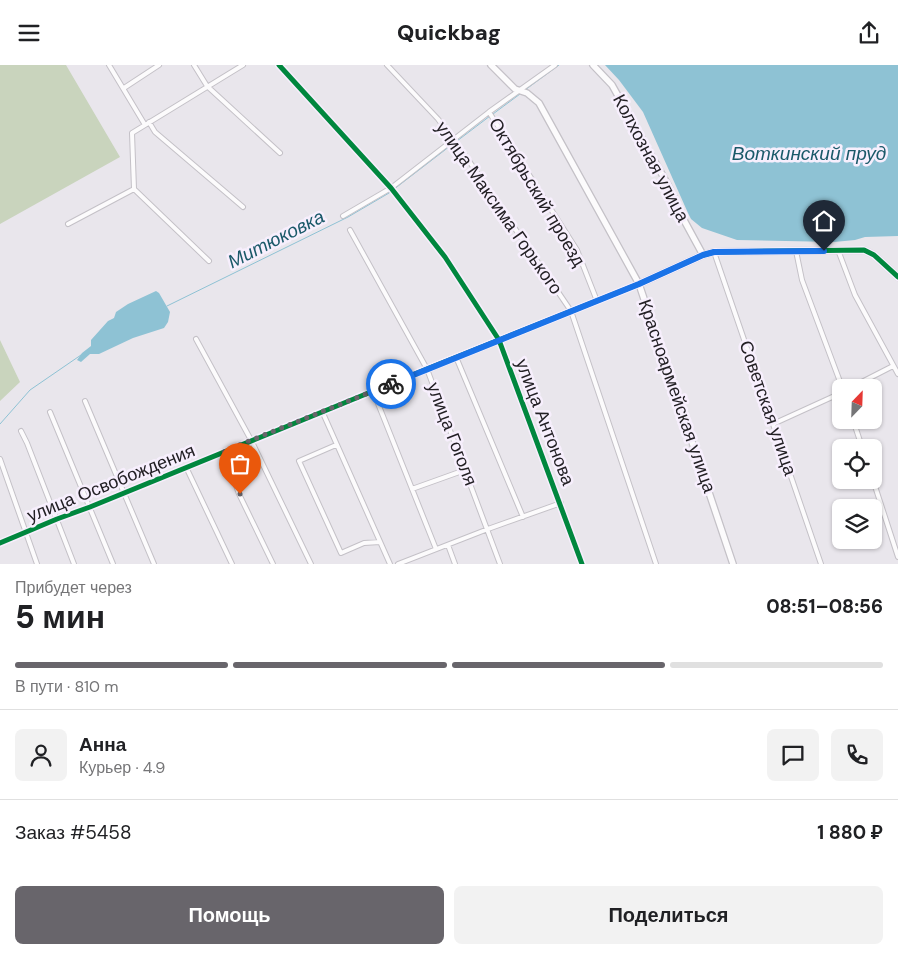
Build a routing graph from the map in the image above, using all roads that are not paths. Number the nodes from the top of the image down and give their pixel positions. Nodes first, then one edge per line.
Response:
1 (109, 65) edge
2 (144, 65) edge
3 (159, 65) edge
4 (194, 65) edge
5 (243, 65) edge
6 (279, 65) edge
7 (386, 65) edge
8 (491, 65) edge
9 (555, 65) edge
10 (593, 65) edge
11 (148, 71) junction
12 (207, 86) junction
13 (124, 88) junction
14 (520, 91) junction
15 (489, 112) junction
16 (147, 123) junction
17 (455, 142) junction
18 (280, 153) dead end
19 (134, 189) junction
20 (393, 189) junction
21 (243, 207) dead end
22 (343, 216) dead end
23 (68, 224) dead end
24 (350, 230) dead end
25 (838, 250) junction
26 (796, 251) junction
27 (714, 252) junction
28 (703, 255) junction
29 (209, 261) dead end
30 (898, 277) edge
31 (639, 284) junction
32 (597, 301) junction
33 (571, 311) junction
34 (196, 339) dead end
35 (499, 340) junction
36 (456, 357) junction
37 (893, 366) junction
38 (427, 369) junction
39 (898, 374) edge
40 (839, 379) edge
41 (868, 379) edge
42 (372, 391) junction
43 (832, 397) edge
44 (86, 401) dead end
45 (322, 411) junction
46 (50, 412) dead end
47 (773, 424) junction
48 (21, 431) dead end
49 (251, 440) junction
50 (336, 445) junction
51 (224, 451) junction
52 (0, 459) edge
53 (186, 467) junction
54 (465, 470) junction
55 (412, 489) junction
56 (876, 489) edge
57 (123, 493) junction
58 (561, 503) junction
59 (90, 507) junction
60 (523, 517) junction
61 (57, 519) junction
62 (488, 529) junction
63 (26, 533) junction
64 (380, 542) junction
65 (0, 543) edge
66 (448, 545) junction
67 (436, 549) junction
68 (898, 557) edge
69 (38, 564) edge
70 (74, 564) edge
71 (113, 564) edge
72 (154, 564) edge
73 (232, 564) edge
74 (273, 564) edge
75 (311, 564) edge
76 (390, 564) edge
77 (398, 564) edge
78 (455, 564) edge
79 (500, 564) edge
80 (582, 564) edge
81 (656, 564) edge
82 (733, 564) edge
83 (820, 564) edge

1 - 13 street
2 - 11 street
3 - 11 street
4 - 12 street
5 - 12 street
6 - 20 street, улица Антонова
7 - 17 street, улица Максима Горького
8 - 14 street, Красноармейская улица
9 - 14 street
10 - 28 street, Колхозная улица
11 - 13 street
12 - 16 street
12 - 18 street
13 - 16 street
14 - 15 street
14 - 31 street, Красноармейская улица
15 - 17 street
15 - 32 street, Октябрьский проезд
16 - 19 street
16 - 21 street
17 - 20 street
17 - 33 street, улица Максима Горького
19 - 23 street
19 - 29 street
20 - 22 street
20 - 35 street, улица Антонова
24 - 38 street, улица Гоголя
25 - 26 street, улица Освобождения
25 - 30 street, улица Освобождения
25 - 37 street
26 - 27 street, улица Освобождения
26 - 40 street
27 - 28 street, улица Освобождения
27 - 47 street, Советская улица
28 - 31 street, улица Освобождения
31 - 32 street, улица Освобождения
31 - 82 street, Красноармейская улица
32 - 33 street, улица Освобождения
33 - 35 street, улица Освобождения
33 - 81 street, улица Максима Горького
34 - 49 street
35 - 36 street, улица Освобождения
35 - 58 street, улица Антонова
36 - 38 street, улица Освобождения
36 - 60 street
37 - 39 street
37 - 41 street
38 - 42 street, улица Освобождения
38 - 54 street, улица Гоголя
42 - 45 street, улица Освобождения
42 - 55 street
43 - 47 street
44 - 57 street
45 - 49 street, улица Освобождения
45 - 50 street
46 - 59 street
47 - 83 street, Советская улица
48 - 61 street
49 - 51 street, улица Освобождения
49 - 75 street
50 - 64 street
50 - 64 street
51 - 53 street, улица Освобождения
51 - 74 street
52 - 63 street
53 - 57 street, улица Освобождения
53 - 73 street
54 - 55 street
54 - 62 street, улица Гоголя
55 - 67 street
56 - 68 street
57 - 59 street, улица Освобождения
57 - 72 street
58 - 60 street
58 - 80 street, улица Антонова
59 - 61 street, улица Освобождения
59 - 71 street
60 - 62 street
61 - 63 street, улица Освобождения
61 - 70 street
62 - 66 street
62 - 79 street, улица Гоголя
63 - 65 street, улица Освобождения
63 - 69 street
64 - 76 street
66 - 67 street
66 - 78 street
67 - 77 street

